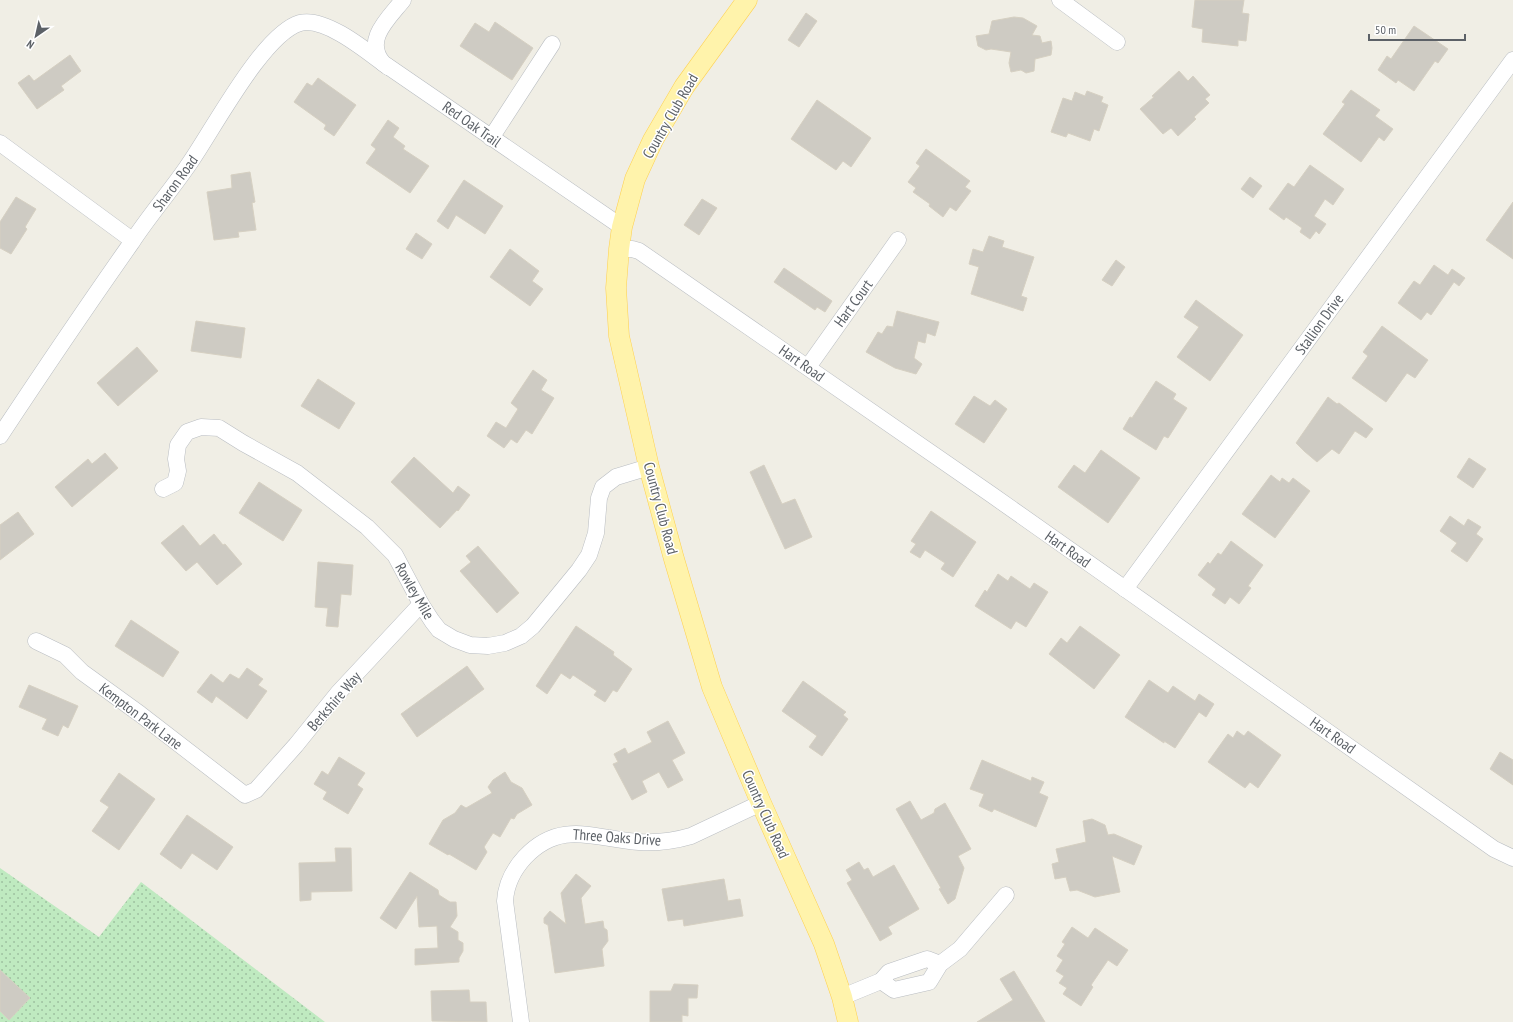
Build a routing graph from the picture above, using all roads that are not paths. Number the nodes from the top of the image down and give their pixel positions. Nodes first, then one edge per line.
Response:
1 (403, 0) edge
2 (747, 0) edge
3 (1060, 0) edge
4 (1117, 42) dead end
5 (552, 44) dead end
6 (1513, 60) edge
7 (388, 67) junction
8 (491, 138) junction
9 (0, 143) edge
10 (622, 227) junction
11 (132, 240) junction
12 (898, 240) dead end
13 (619, 249) junction
14 (808, 367) junction
15 (0, 436) edge
16 (649, 467) junction
17 (164, 489) dead end
18 (1125, 589) junction
19 (421, 604) junction
20 (36, 641) dead end
21 (246, 795) joint
22 (760, 803) junction
23 (1513, 858) edge
24 (1006, 895) dead end
25 (940, 964) junction
26 (881, 981) junction
27 (842, 997) junction
28 (522, 1022) edge
29 (848, 1022) edge

1 - 7 street, Red Oak Trail
2 - 10 main road, Country Club Road
3 - 4 street
5 - 8 street
6 - 18 street, Stallion Drive
7 - 8 street, Red Oak Trail
7 - 11 street, Sharon Road
8 - 10 street, Red Oak Trail
9 - 11 street
10 - 13 main road, Country Club Road
11 - 15 street, Sharon Road
12 - 14 street, Hart Court
13 - 14 street, Hart Road
13 - 16 main road, Country Club Road
14 - 18 street, Hart Road
16 - 19 street, Rowley Mile
16 - 22 main road, Country Club Road
17 - 19 street, Rowley Mile
18 - 23 street, Hart Road
19 - 21 street, Berkshire Way
20 - 21 street, Kempton Park Lane
22 - 27 main road, Country Club Road
22 - 28 street, Three Oaks Drive
24 - 25 street
25 - 26 street
25 - 26 street
26 - 27 street
27 - 29 main road, Country Club Road

